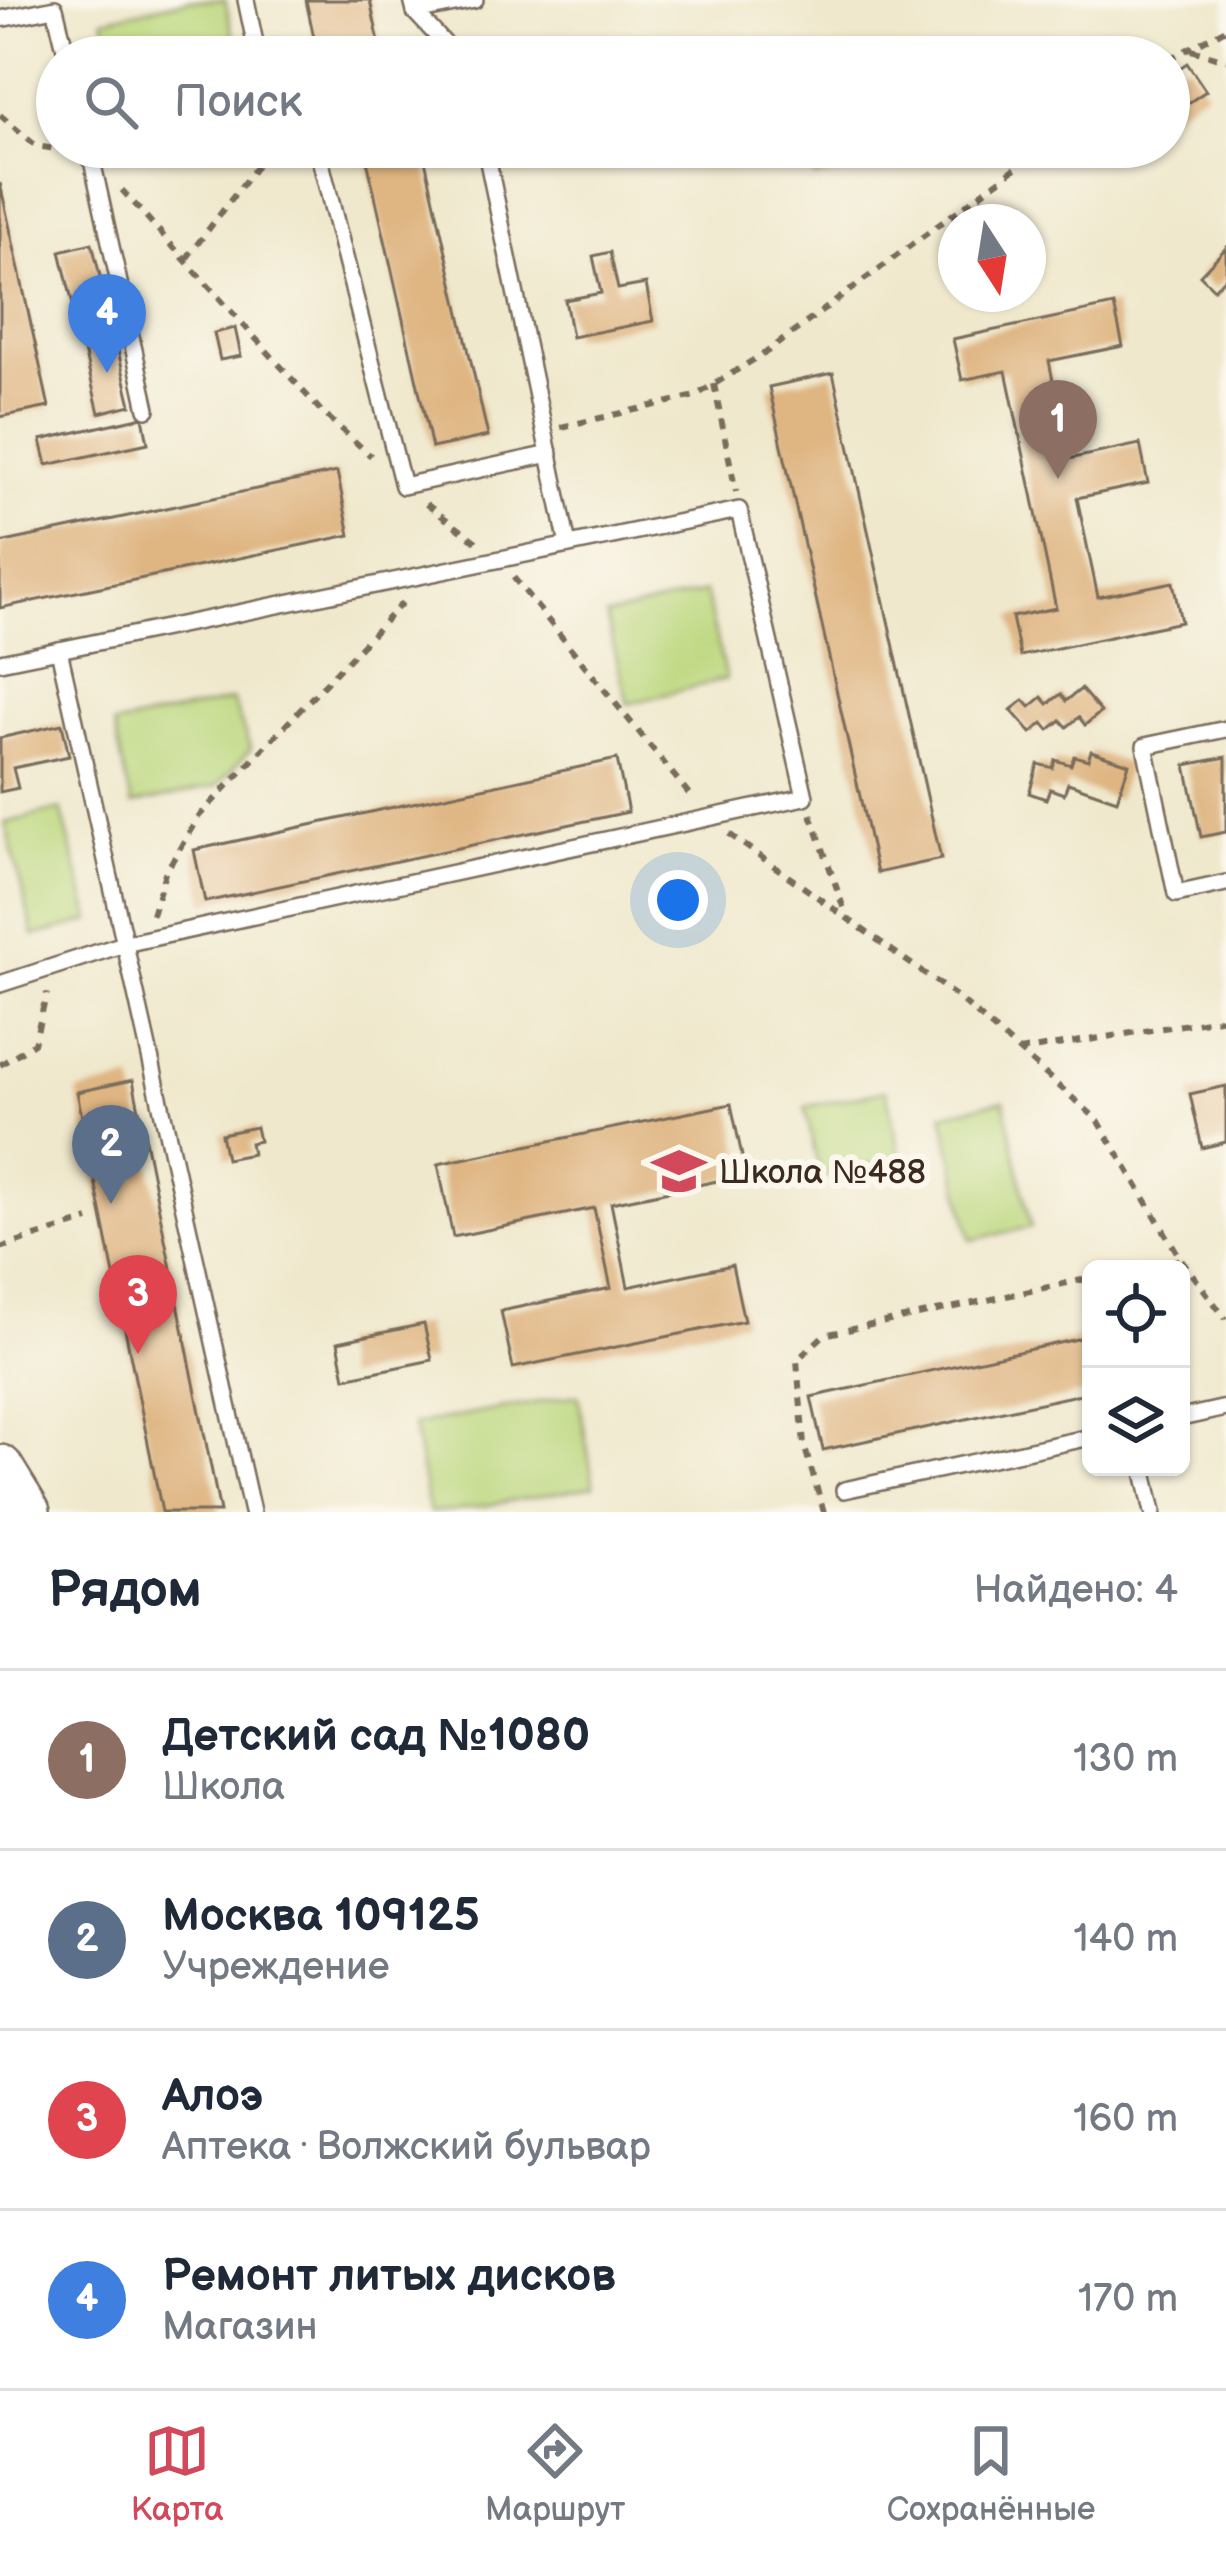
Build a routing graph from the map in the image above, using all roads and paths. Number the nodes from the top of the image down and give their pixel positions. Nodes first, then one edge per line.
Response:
1 (245, 0) edge
2 (475, 0) edge
3 (414, 6) edge
4 (0, 19) edge
5 (1226, 29) edge
6 (62, 36) edge
7 (253, 36) edge
8 (439, 36) edge
9 (1190, 47) edge
10 (1190, 50) edge
11 (1226, 60) edge
12 (0, 115) edge
13 (36, 146) edge
14 (94, 168) edge
15 (105, 168) edge
16 (255, 168) edge
17 (322, 168) edge
18 (489, 168) edge
19 (1016, 168) edge
20 (185, 260) junction
21 (714, 384) junction
22 (147, 409) dead end
23 (544, 431) junction
24 (550, 454) junction
25 (404, 486) junction
26 (740, 510) junction
27 (568, 545) junction
28 (499, 560) junction
29 (432, 573) junction
30 (59, 650) junction
31 (0, 662) edge
32 (1226, 729) edge
33 (805, 797) junction
34 (708, 818) junction
35 (1226, 883) edge
36 (847, 918) junction
37 (144, 940) junction
38 (124, 944) junction
39 (54, 966) junction
40 (0, 984) edge
41 (1226, 1018) edge
42 (1019, 1051) junction
43 (0, 1065) edge
44 (88, 1220) dead end
45 (0, 1248) edge
46 (1181, 1259) junction
47 (1176, 1260) edge
48 (1082, 1280) edge
49 (1226, 1319) edge
50 (1226, 1408) edge
51 (1190, 1416) edge
52 (1082, 1439) edge
53 (0, 1468) edge
54 (1145, 1476) edge
55 (844, 1490) dead end
56 (27, 1512) edge
57 (252, 1512) edge
58 (824, 1512) edge
59 (1154, 1512) edge

1 - 7 lane
2 - 3 lane
3 - 8 lane
4 - 6 lane
5 - 9 path
10 - 11 path
12 - 13 path
14 - 22 lane
15 - 20 path
16 - 20 path
17 - 25 lane
18 - 23 lane
19 - 21 path
20 - 25 path
21 - 23 path
21 - 26 path
23 - 24 lane
24 - 25 lane
24 - 27 lane
25 - 28 path
26 - 27 lane
26 - 33 lane
27 - 28 lane
28 - 29 lane
28 - 34 path
29 - 30 lane
29 - 37 path
30 - 31 lane
30 - 38 lane
32 - 35 lane
33 - 34 lane
33 - 36 path
34 - 36 path
34 - 37 lane
36 - 42 path
37 - 38 lane
38 - 39 lane
38 - 57 lane
39 - 40 lane
39 - 43 path
41 - 42 path
42 - 46 path
44 - 45 path
46 - 47 path
46 - 49 path
48 - 58 path
50 - 51 lane
52 - 55 lane
53 - 56 main road
54 - 59 lane

